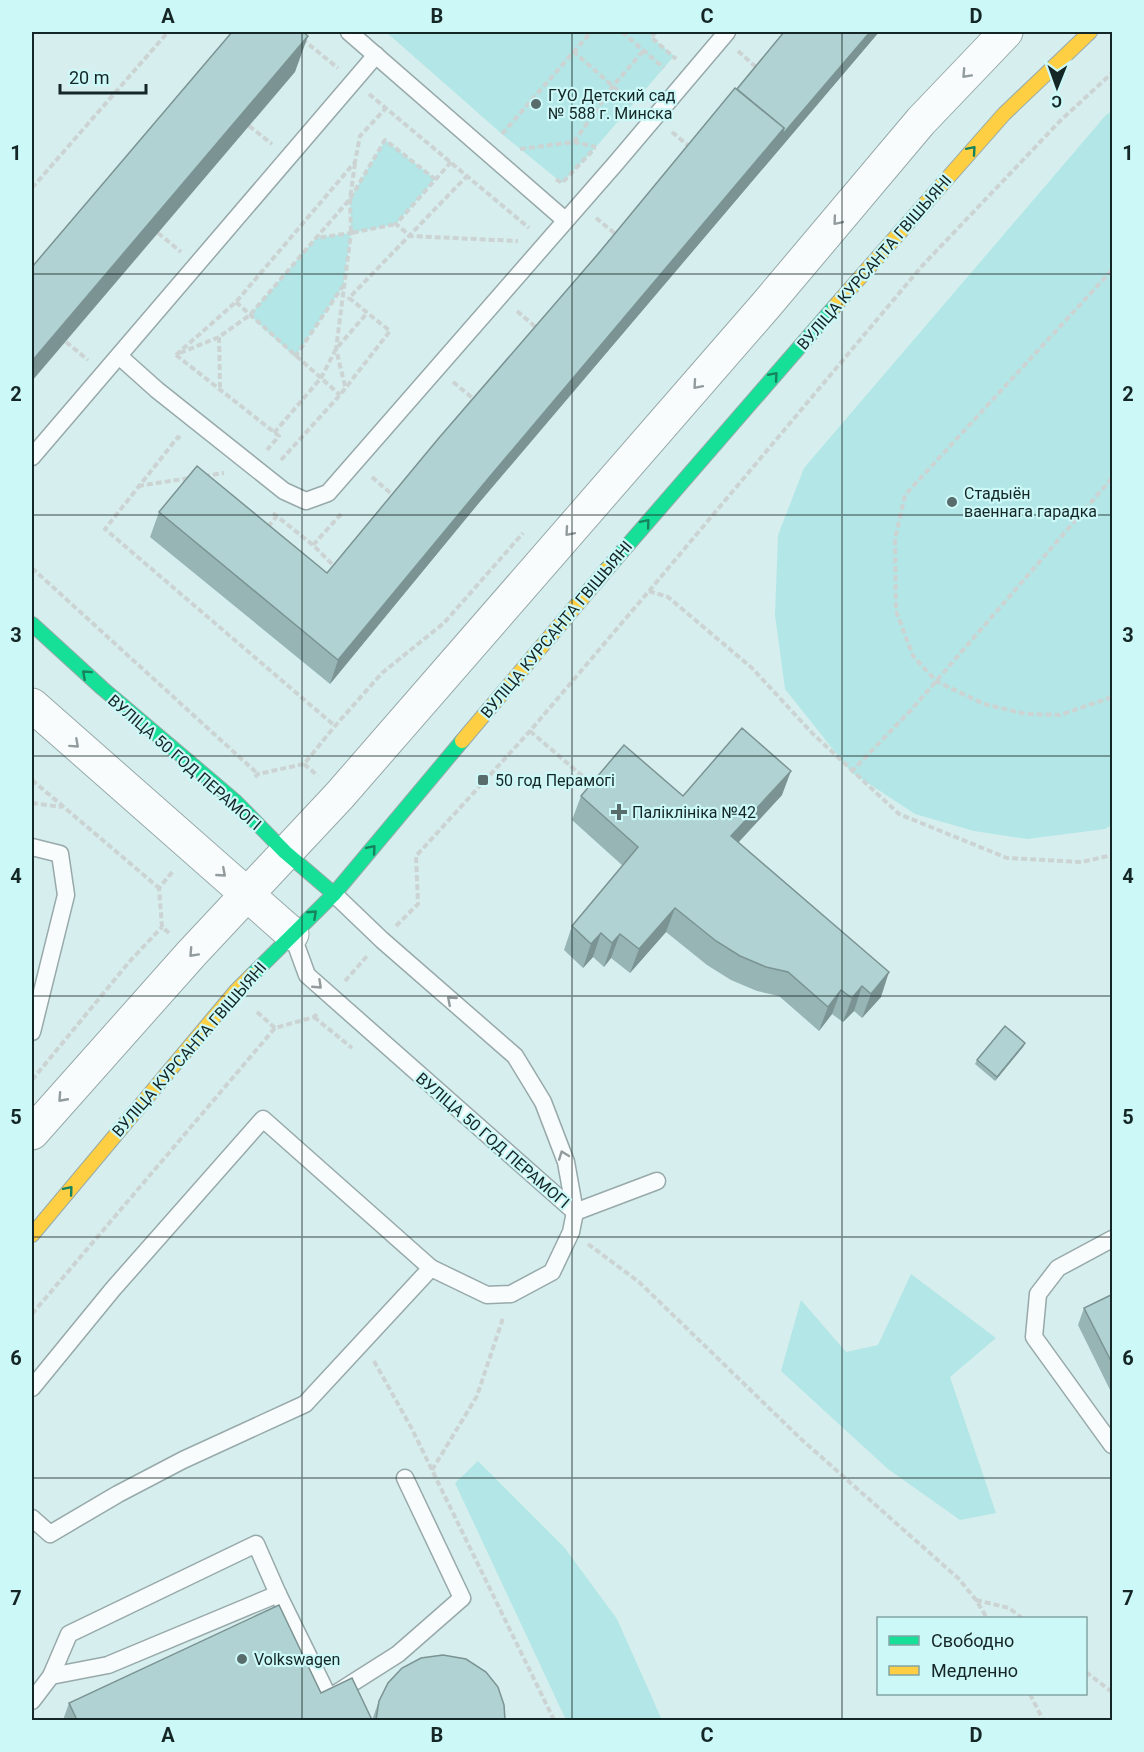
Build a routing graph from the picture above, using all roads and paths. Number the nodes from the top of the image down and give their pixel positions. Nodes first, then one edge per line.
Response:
1 (168, 32) edge
2 (294, 32) edge
3 (349, 32) edge
4 (591, 32) edge
5 (622, 32) edge
6 (656, 32) edge
7 (727, 32) edge
8 (1006, 32) edge
9 (1090, 32) edge
10 (734, 47) dead end
11 (644, 50) junction
12 (573, 51) junction
13 (376, 55) junction
14 (760, 71) edge
15 (1113, 73) edge
16 (690, 75) junction
17 (656, 77) dead end
18 (354, 81) junction
19 (613, 86) junction
20 (641, 95) dead end
21 (633, 104) junction
22 (386, 108) junction
23 (626, 113) dead end
24 (493, 126) dead end
25 (666, 126) dead end
26 (502, 134) junction
27 (604, 139) dead end
28 (574, 142) junction
29 (596, 147) junction
30 (520, 148) junction
31 (694, 151) edge
32 (529, 156) dead end
33 (355, 162) junction
34 (450, 162) junction
35 (467, 176) junction
36 (554, 177) dead end
37 (435, 179) junction
38 (32, 189) edge
39 (350, 199) junction
40 (590, 213) dead end
41 (565, 220) junction
42 (396, 224) junction
43 (351, 233) junction
44 (410, 236) junction
45 (316, 238) junction
46 (621, 238) edge
47 (546, 242) junction
48 (1113, 270) edge
49 (343, 286) junction
50 (236, 302) junction
51 (511, 306) dead end
52 (367, 313) junction
53 (250, 315) junction
54 (542, 332) edge
55 (219, 337) junction
56 (336, 349) junction
57 (176, 355) junction
58 (119, 356) junction
59 (295, 357) junction
60 (321, 378) junction
61 (451, 380) dead end
62 (345, 387) junction
63 (220, 388) junction
64 (340, 395) junction
65 (480, 405) edge
66 (274, 433) junction
67 (187, 444) dead end
68 (32, 457) edge
69 (214, 466) dead end
70 (224, 473) junction
71 (372, 476) dead end
72 (202, 477) edge
73 (191, 478) edge
74 (1113, 478) edge
75 (232, 480) dead end
76 (138, 486) junction
77 (398, 500) edge
78 (268, 509) dead end
79 (277, 516) junction
80 (529, 527) dead end
81 (266, 530) edge
82 (32, 568) edge
83 (339, 572) edge
84 (649, 591) junction
85 (32, 624) edge
86 (936, 681) junction
87 (1113, 697) edge
88 (32, 705) edge
89 (530, 731) junction
90 (852, 772) junction
91 (258, 774) dead end
92 (32, 780) edge
93 (588, 781) dead end
94 (32, 803) edge
95 (63, 807) junction
96 (32, 847) edge
97 (285, 852) junction
98 (1113, 855) edge
99 (159, 888) dead end
100 (334, 894) junction
101 (247, 895) junction
102 (162, 927) dead end
103 (291, 934) junction
104 (382, 939) junction
105 (331, 997) junction
106 (32, 1032) edge
107 (32, 1080) edge
108 (32, 1133) edge
109 (657, 1181) dead end
110 (575, 1212) junction
111 (571, 1232) junction
112 (32, 1235) edge
113 (1113, 1239) edge
114 (431, 1268) junction
115 (511, 1294) junction
116 (32, 1314) edge
117 (363, 1342) junction
118 (32, 1388) edge
119 (1113, 1445) edge
120 (432, 1470) junction
121 (405, 1478) dead end
122 (32, 1518) edge
123 (278, 1594) junction
124 (976, 1600) junction
125 (986, 1617) edge
126 (1021, 1617) edge
127 (1087, 1673) edge
128 (51, 1676) junction
129 (1113, 1692) edge
130 (1030, 1695) edge
131 (32, 1701) edge
132 (554, 1720) edge
133 (1043, 1720) edge

1 - 38 path
2 - 18 path
3 - 13 lane
4 - 12 path
5 - 11 path
6 - 16 path
7 - 16 lane
8 -> 97 street
100 -> 9 street, ВУЛІЦА КУРСАНТА ГВІШЫЯНІ
10 - 14 path
11 - 17 path
11 - 19 path
12 - 19 path
12 - 26 path
13 - 18 lane
13 - 41 lane
15 - 84 path
16 - 41 lane
18 - 22 path
18 - 58 lane
19 - 21 path
19 - 28 path
20 - 21 path
21 - 23 path
22 - 33 path
22 - 34 path
24 - 26 path
25 - 31 path
26 - 30 path
27 - 29 path
28 - 29 path
28 - 30 path
29 - 36 path
30 - 32 path
33 - 39 path
33 - 50 path
34 - 35 path
34 - 37 path
35 - 44 path
35 - 47 path
37 - 39 path
37 - 42 path
39 - 43 path
39 - 45 path
40 - 46 path
41 - 47 lane
42 - 43 path
42 - 44 path
43 - 45 path
43 - 49 path
44 - 47 path
44 - 52 path
45 - 53 path
47 - 58 lane
48 - 86 path
49 - 56 path
49 - 59 path
50 - 53 path
50 - 57 path
51 - 54 path
52 - 56 path
52 - 62 path
53 - 55 path
53 - 59 path
55 - 57 path
55 - 63 path
56 - 60 path
56 - 62 path
57 - 63 path
58 - 68 lane
59 - 60 path
60 - 64 path
60 - 66 path
61 - 65 path
62 - 64 path
63 - 66 path
64 - 66 path
67 - 76 path
69 - 70 path
70 - 72 path
70 - 75 path
71 - 77 path
73 - 76 path
74 - 86 path
76 - 80 path
78 - 79 path
79 - 81 path
79 - 83 path
82 - 91 path
84 - 89 path
84 - 90 path
97 -> 85 street, ВУЛІЦА 50 ГОД ПЕРАМОГІ
86 - 87 path
86 - 90 path
88 -> 101 street, ВУЛІЦА 50 ГОД ПЕРАМОГІ
89 - 93 path
89 - 104 path
90 - 98 path
92 - 95 path
94 - 95 path
95 - 99 path
96 - 106 lane
97 - 100 street, ВУЛІЦА 50 ГОД ПЕРАМОГІ
97 - 101 street
103 -> 100 street, ВУЛІЦА КУРСАНТА ГВІШЫЯНІ
100 - 104 lane, ВУЛІЦА 50 ГОД ПЕРАМОГІ
101 - 103 street, ВУЛІЦА 50 ГОД ПЕРАМОГІ
101 -> 108 street
102 - 107 path
103 -> 105 lane, ВУЛІЦА 50 ГОД ПЕРАМОГІ
112 -> 103 street, ВУЛІЦА КУРСАНТА ГВІШЫЯНІ
104 - 105 path
110 -> 104 lane, ВУЛІЦА 50 ГОД ПЕРАМОГІ
105 - 110 lane, ВУЛІЦА 50 ГОД ПЕРАМОГІ
105 - 116 path
109 - 110 lane
110 - 111 lane
111 - 115 lane
111 - 124 path
113 - 119 lane
114 - 115 lane
114 - 117 lane
114 - 118 lane
115 - 120 path
117 - 120 path
117 - 122 lane
120 - 132 path
121 - 123 lane
123 - 128 lane
123 - 128 lane
124 - 125 path
124 - 126 path
127 - 129 path
128 - 131 lane
130 - 133 path

